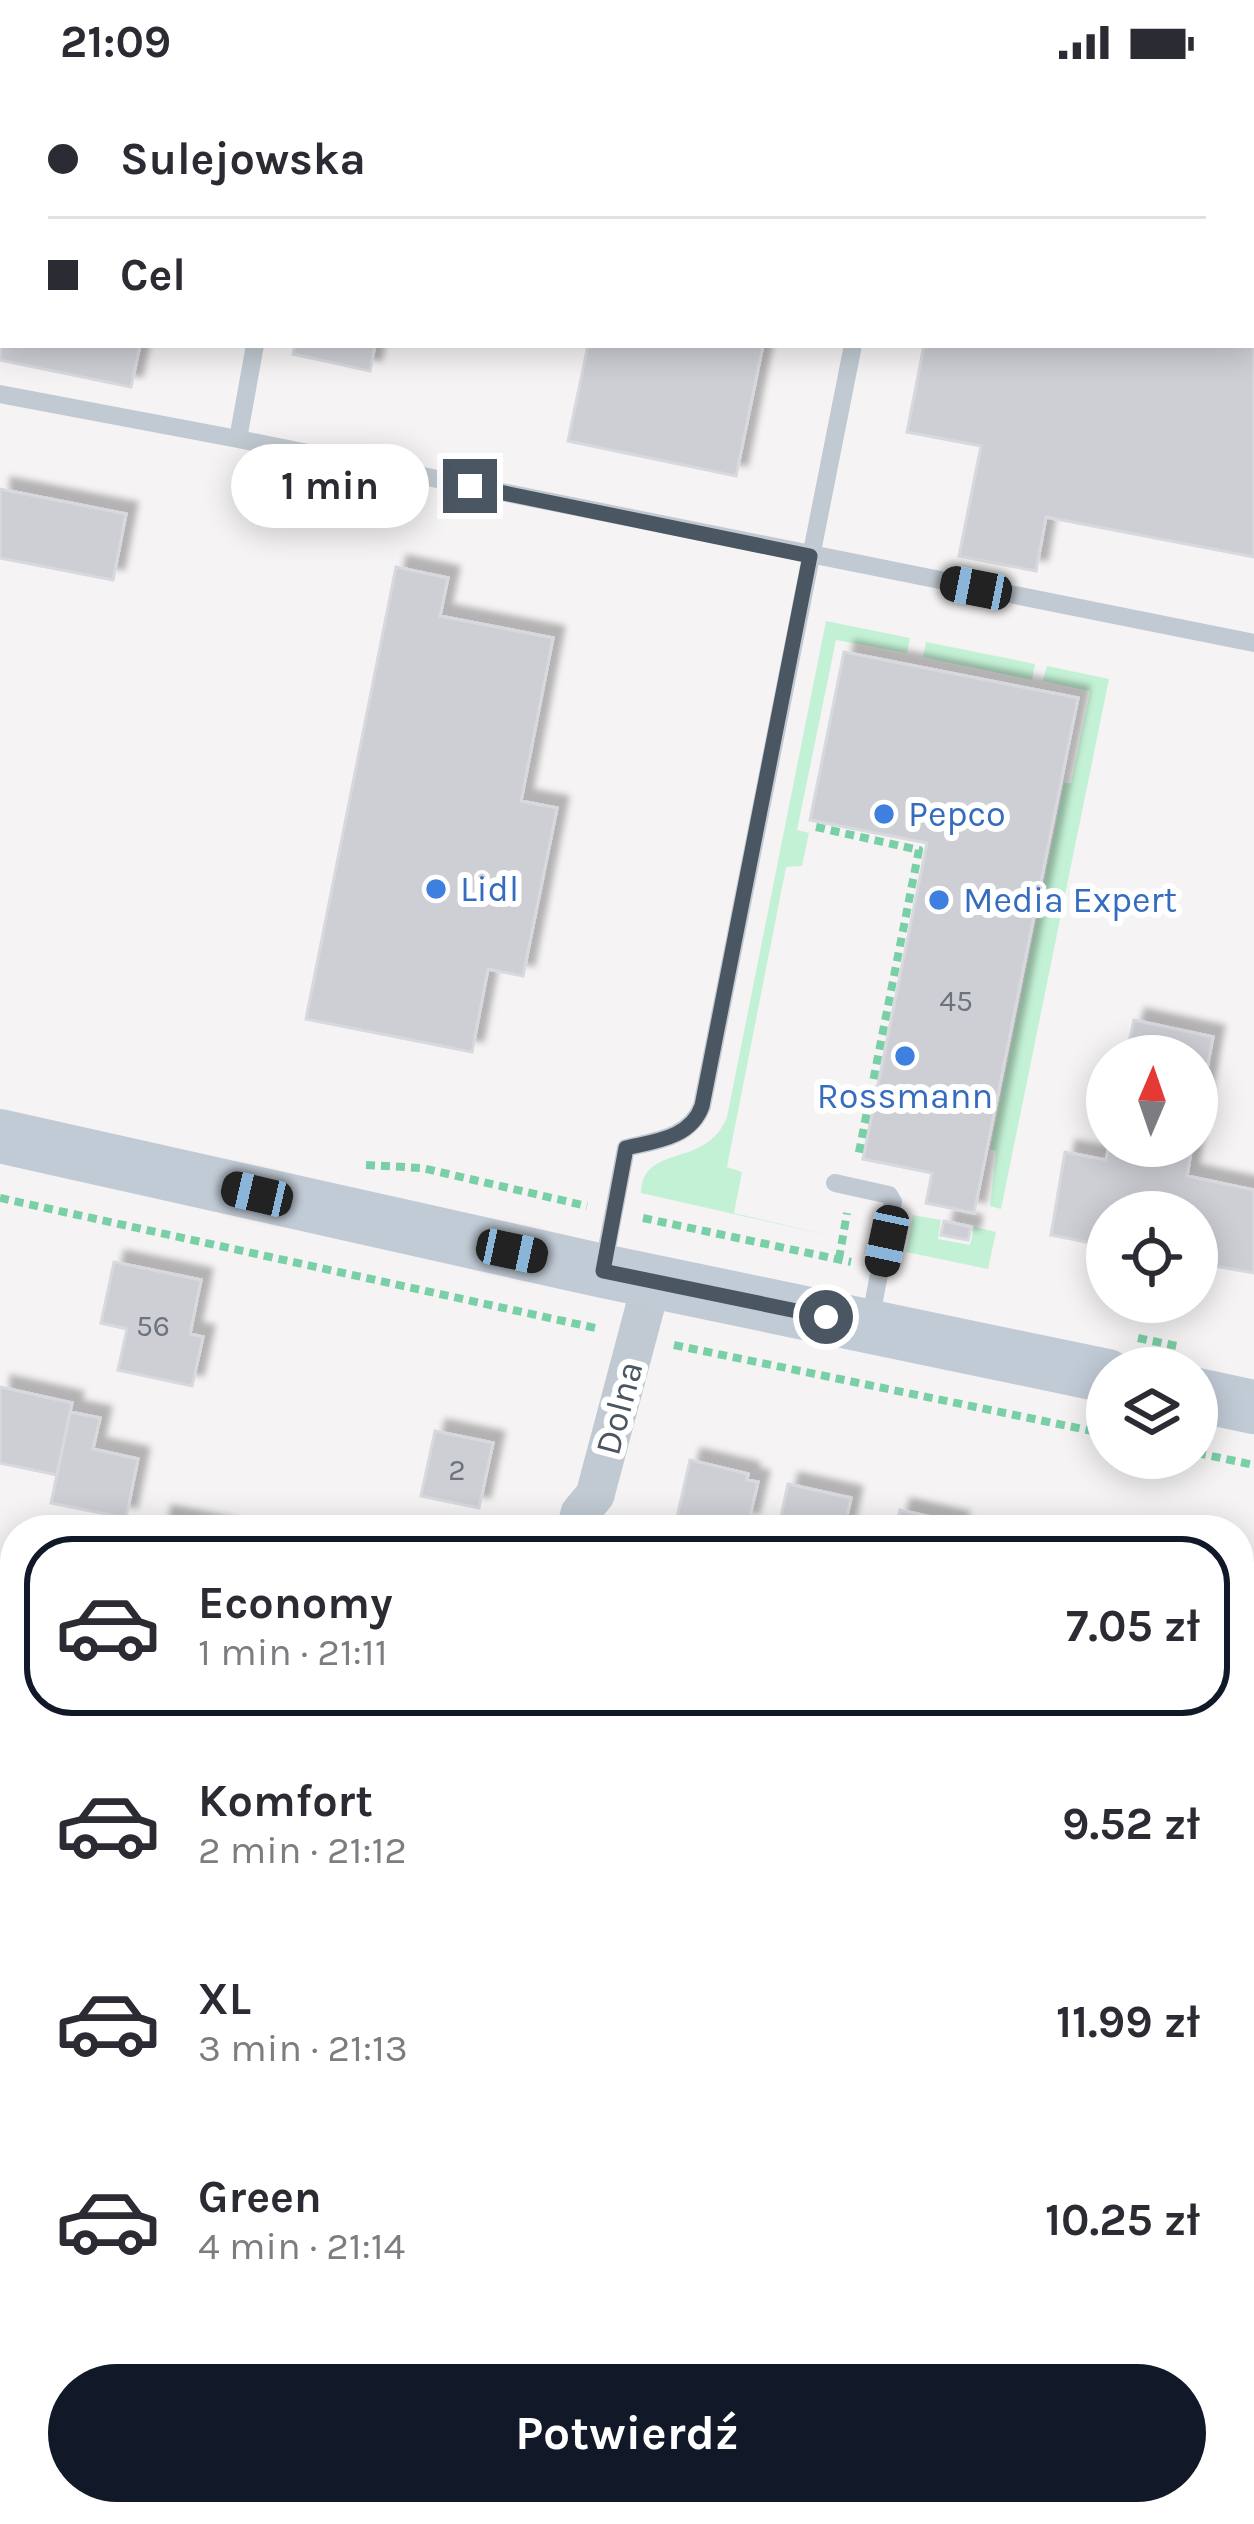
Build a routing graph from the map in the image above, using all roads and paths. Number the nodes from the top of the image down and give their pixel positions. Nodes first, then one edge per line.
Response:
1 (255, 348) edge
2 (852, 348) edge
3 (0, 394) edge
4 (238, 439) junction
5 (810, 556) junction
6 (1254, 643) edge
7 (816, 827) dead end
8 (0, 1136) edge
9 (843, 1185) junction
10 (0, 1198) edge
11 (839, 1259) dead end
12 (627, 1276) junction
13 (869, 1326) junction
14 (638, 1337) junction
15 (1086, 1372) edge
16 (1218, 1399) edge
17 (1254, 1407) edge
18 (1086, 1430) edge
19 (1218, 1458) edge
20 (1254, 1466) edge
21 (580, 1515) edge

1 - 4 lane
2 - 5 lane
3 - 4 lane
4 - 5 lane
5 - 6 lane
5 - 12 lane
7 - 9 path
8 - 12 main road
9 - 11 path
9 - 13 lane
10 - 14 path
12 - 13 main road
12 - 14 street, Dolna
13 - 15 main road
14 - 18 path
14 - 21 street, Dolna
16 - 17 main road
19 - 20 path

